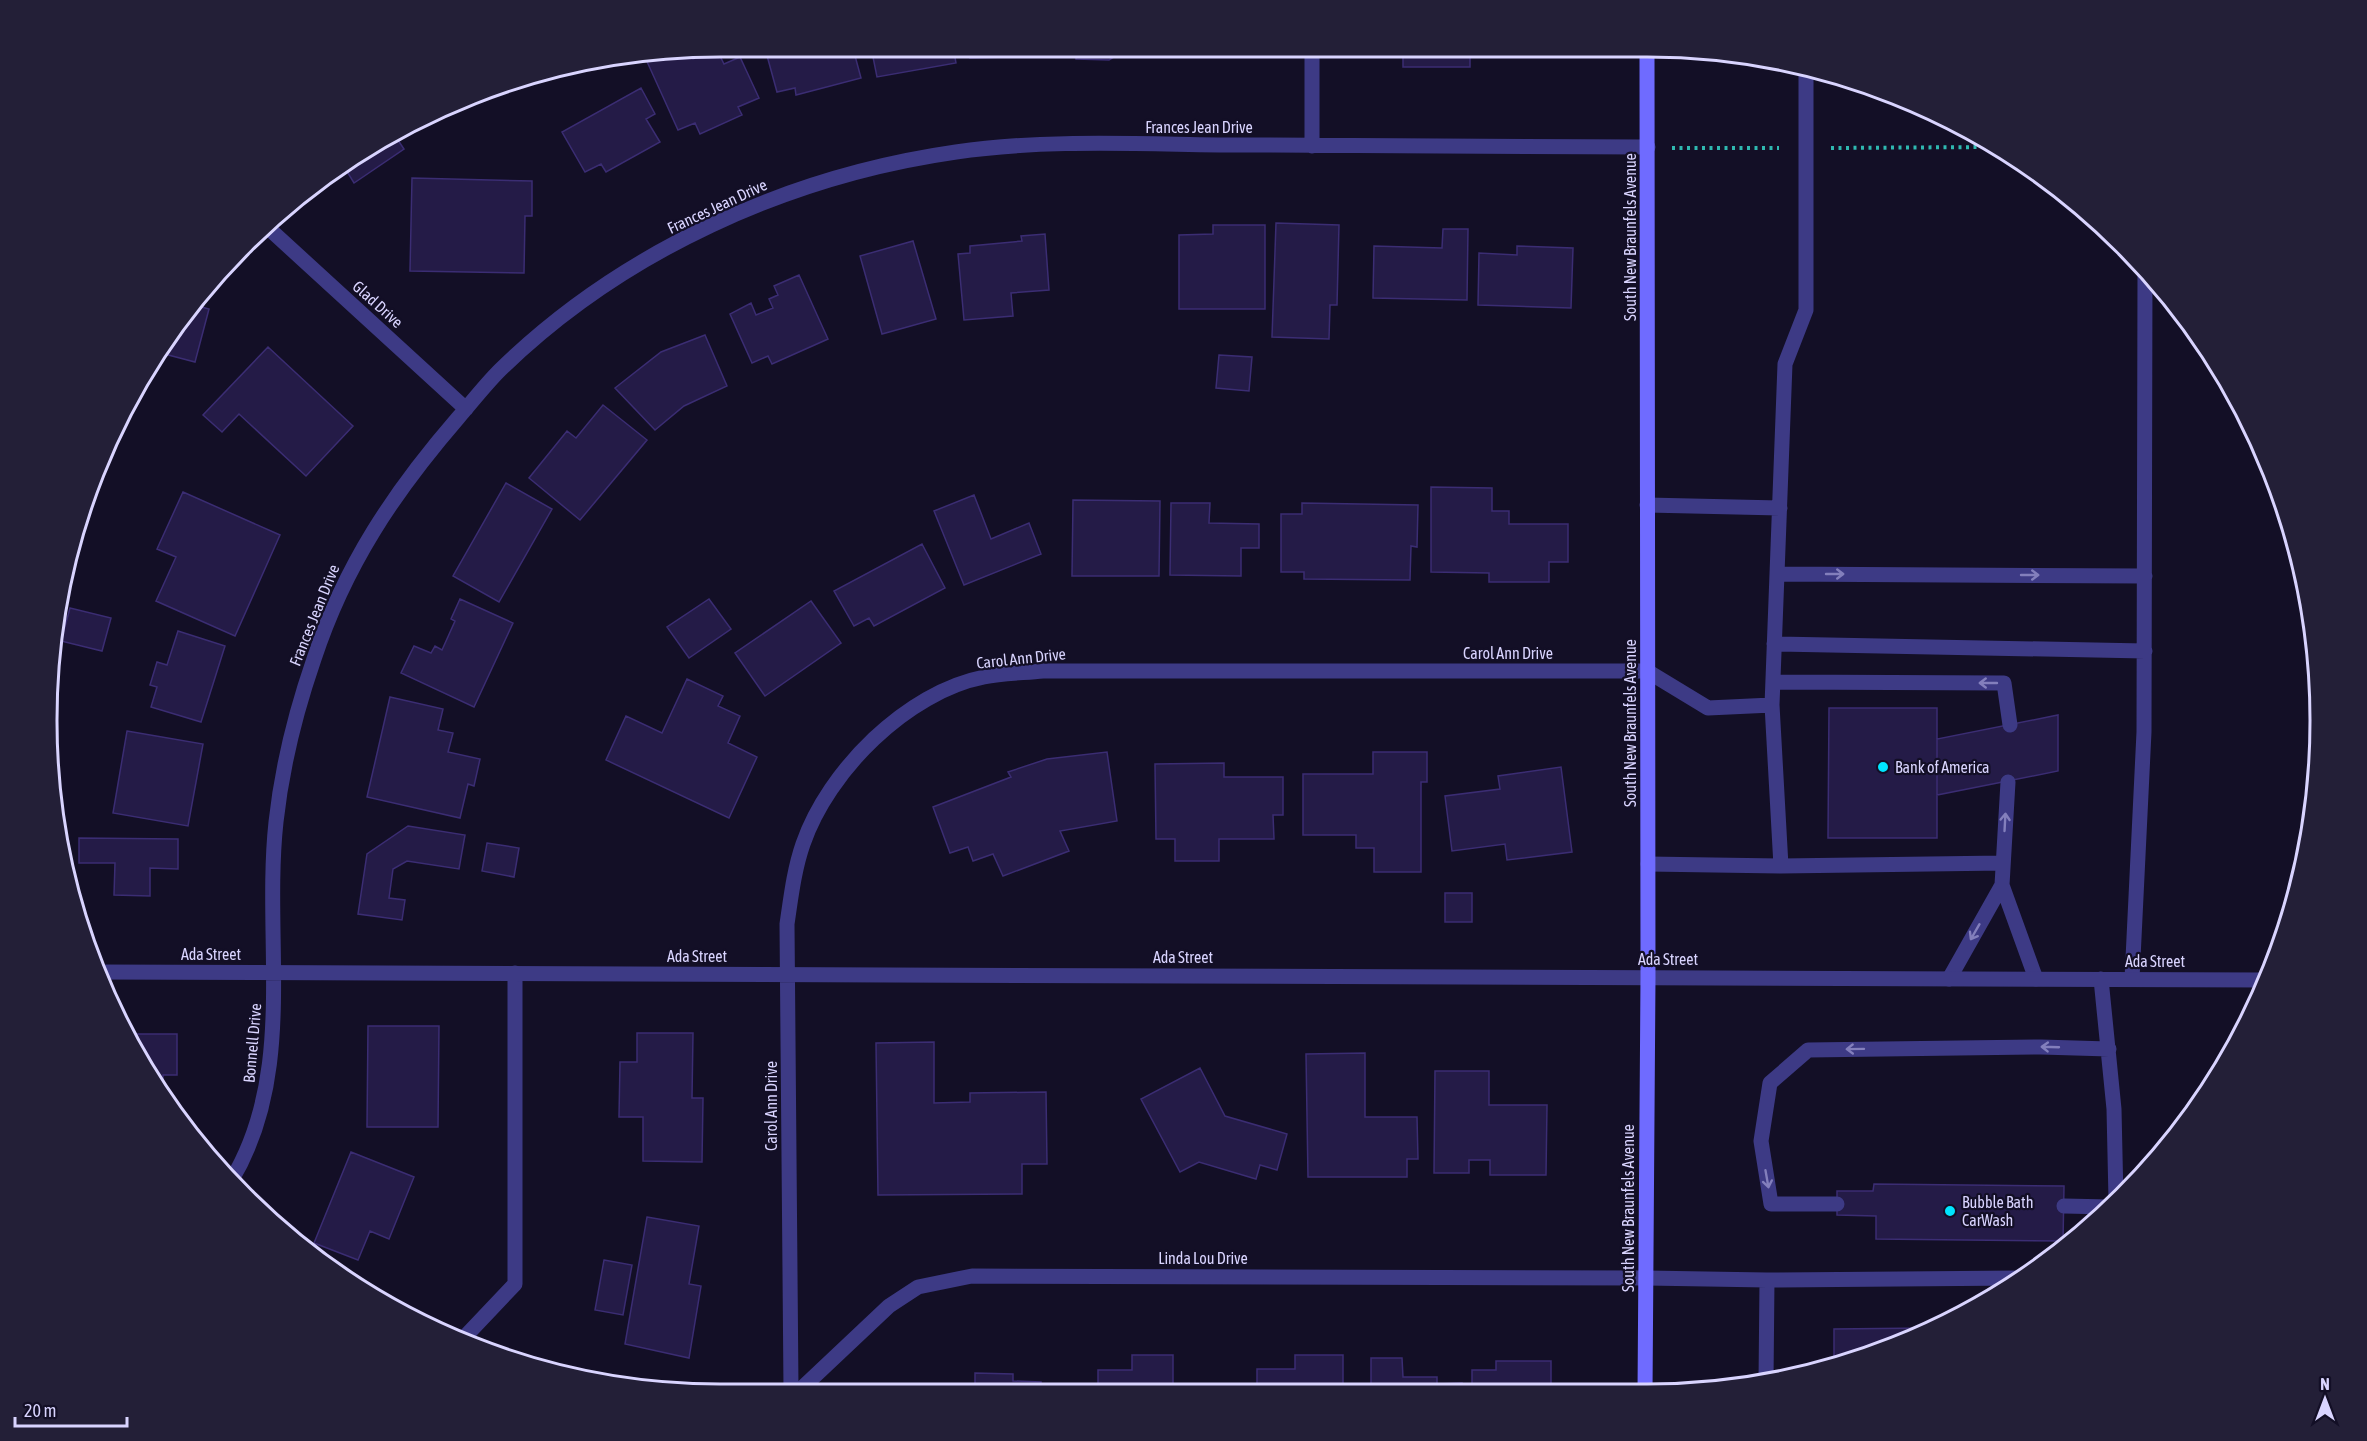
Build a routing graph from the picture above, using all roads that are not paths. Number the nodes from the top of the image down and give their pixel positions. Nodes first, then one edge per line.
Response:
1 (1312, 57) edge
2 (1647, 57) edge
3 (1806, 77) edge
4 (1312, 146) junction
5 (1648, 147) junction
6 (272, 232) edge
7 (2145, 283) edge
8 (466, 409) junction
9 (1647, 505) junction
10 (1780, 508) junction
11 (1777, 574) junction
12 (2145, 576) junction
13 (1774, 644) junction
14 (2145, 651) junction
15 (1647, 671) junction
16 (1773, 682) junction
17 (1772, 705) junction
18 (2010, 725) dead end
19 (2008, 782) dead end
20 (2003, 863) junction
21 (1648, 864) junction
22 (1781, 866) junction
23 (2002, 885) junction
24 (107, 972) edge
25 (275, 972) junction
26 (515, 973) junction
27 (788, 974) junction
28 (1648, 977) junction
29 (1949, 979) junction
30 (2036, 979) junction
31 (2102, 979) junction
32 (2132, 979) junction
33 (2256, 980) edge
34 (2109, 1049) junction
35 (236, 1173) edge
36 (2116, 1190) edge
37 (1837, 1204) dead end
38 (2064, 1206) dead end
39 (2098, 1207) edge
40 (1646, 1278) junction
41 (2005, 1278) edge
42 (1767, 1280) junction
43 (468, 1333) edge
44 (1766, 1373) edge
45 (791, 1384) edge
46 (806, 1384) edge
47 (1645, 1384) edge

1 - 4 street
2 - 5 main road, South New Braunfels Avenue
3 - 10 street
4 - 5 street, Frances Jean Drive
4 - 8 street, Frances Jean Drive
5 - 9 main road, South New Braunfels Avenue
6 - 8 street, Glad Drive
7 - 12 street
8 - 25 street, Frances Jean Drive
9 - 10 street
9 - 15 main road, South New Braunfels Avenue
10 - 11 street
11 -> 12 street
11 - 13 street
12 - 14 street
13 - 14 street
13 - 16 street
14 - 32 street
15 - 17 street
15 - 21 main road, South New Braunfels Avenue
15 - 27 street, Carol Ann Drive
16 - 17 street
18 -> 16 street
17 - 22 street
20 -> 19 street
20 - 22 street
20 - 23 street
21 - 22 street
21 - 28 main road, South New Braunfels Avenue
23 -> 29 street
23 - 30 street
24 - 25 street, Ada Street
25 - 26 street, Ada Street
25 - 35 street, Bonnell Drive
26 - 27 street, Ada Street
26 - 43 street
27 - 28 street, Ada Street
27 - 45 street, Carol Ann Drive
28 - 29 street, Ada Street
28 - 40 main road, South New Braunfels Avenue
29 - 30 street, Ada Street
30 - 31 street, Ada Street
31 - 32 street, Ada Street
31 - 34 street
32 - 33 street, Ada Street
34 - 36 street
34 -> 37 street
38 - 39 street
40 - 42 street, Linda Lou Drive
40 - 46 street, Linda Lou Drive
40 - 47 main road, South New Braunfels Avenue
41 - 42 street, Linda Lou Drive
42 - 44 street

